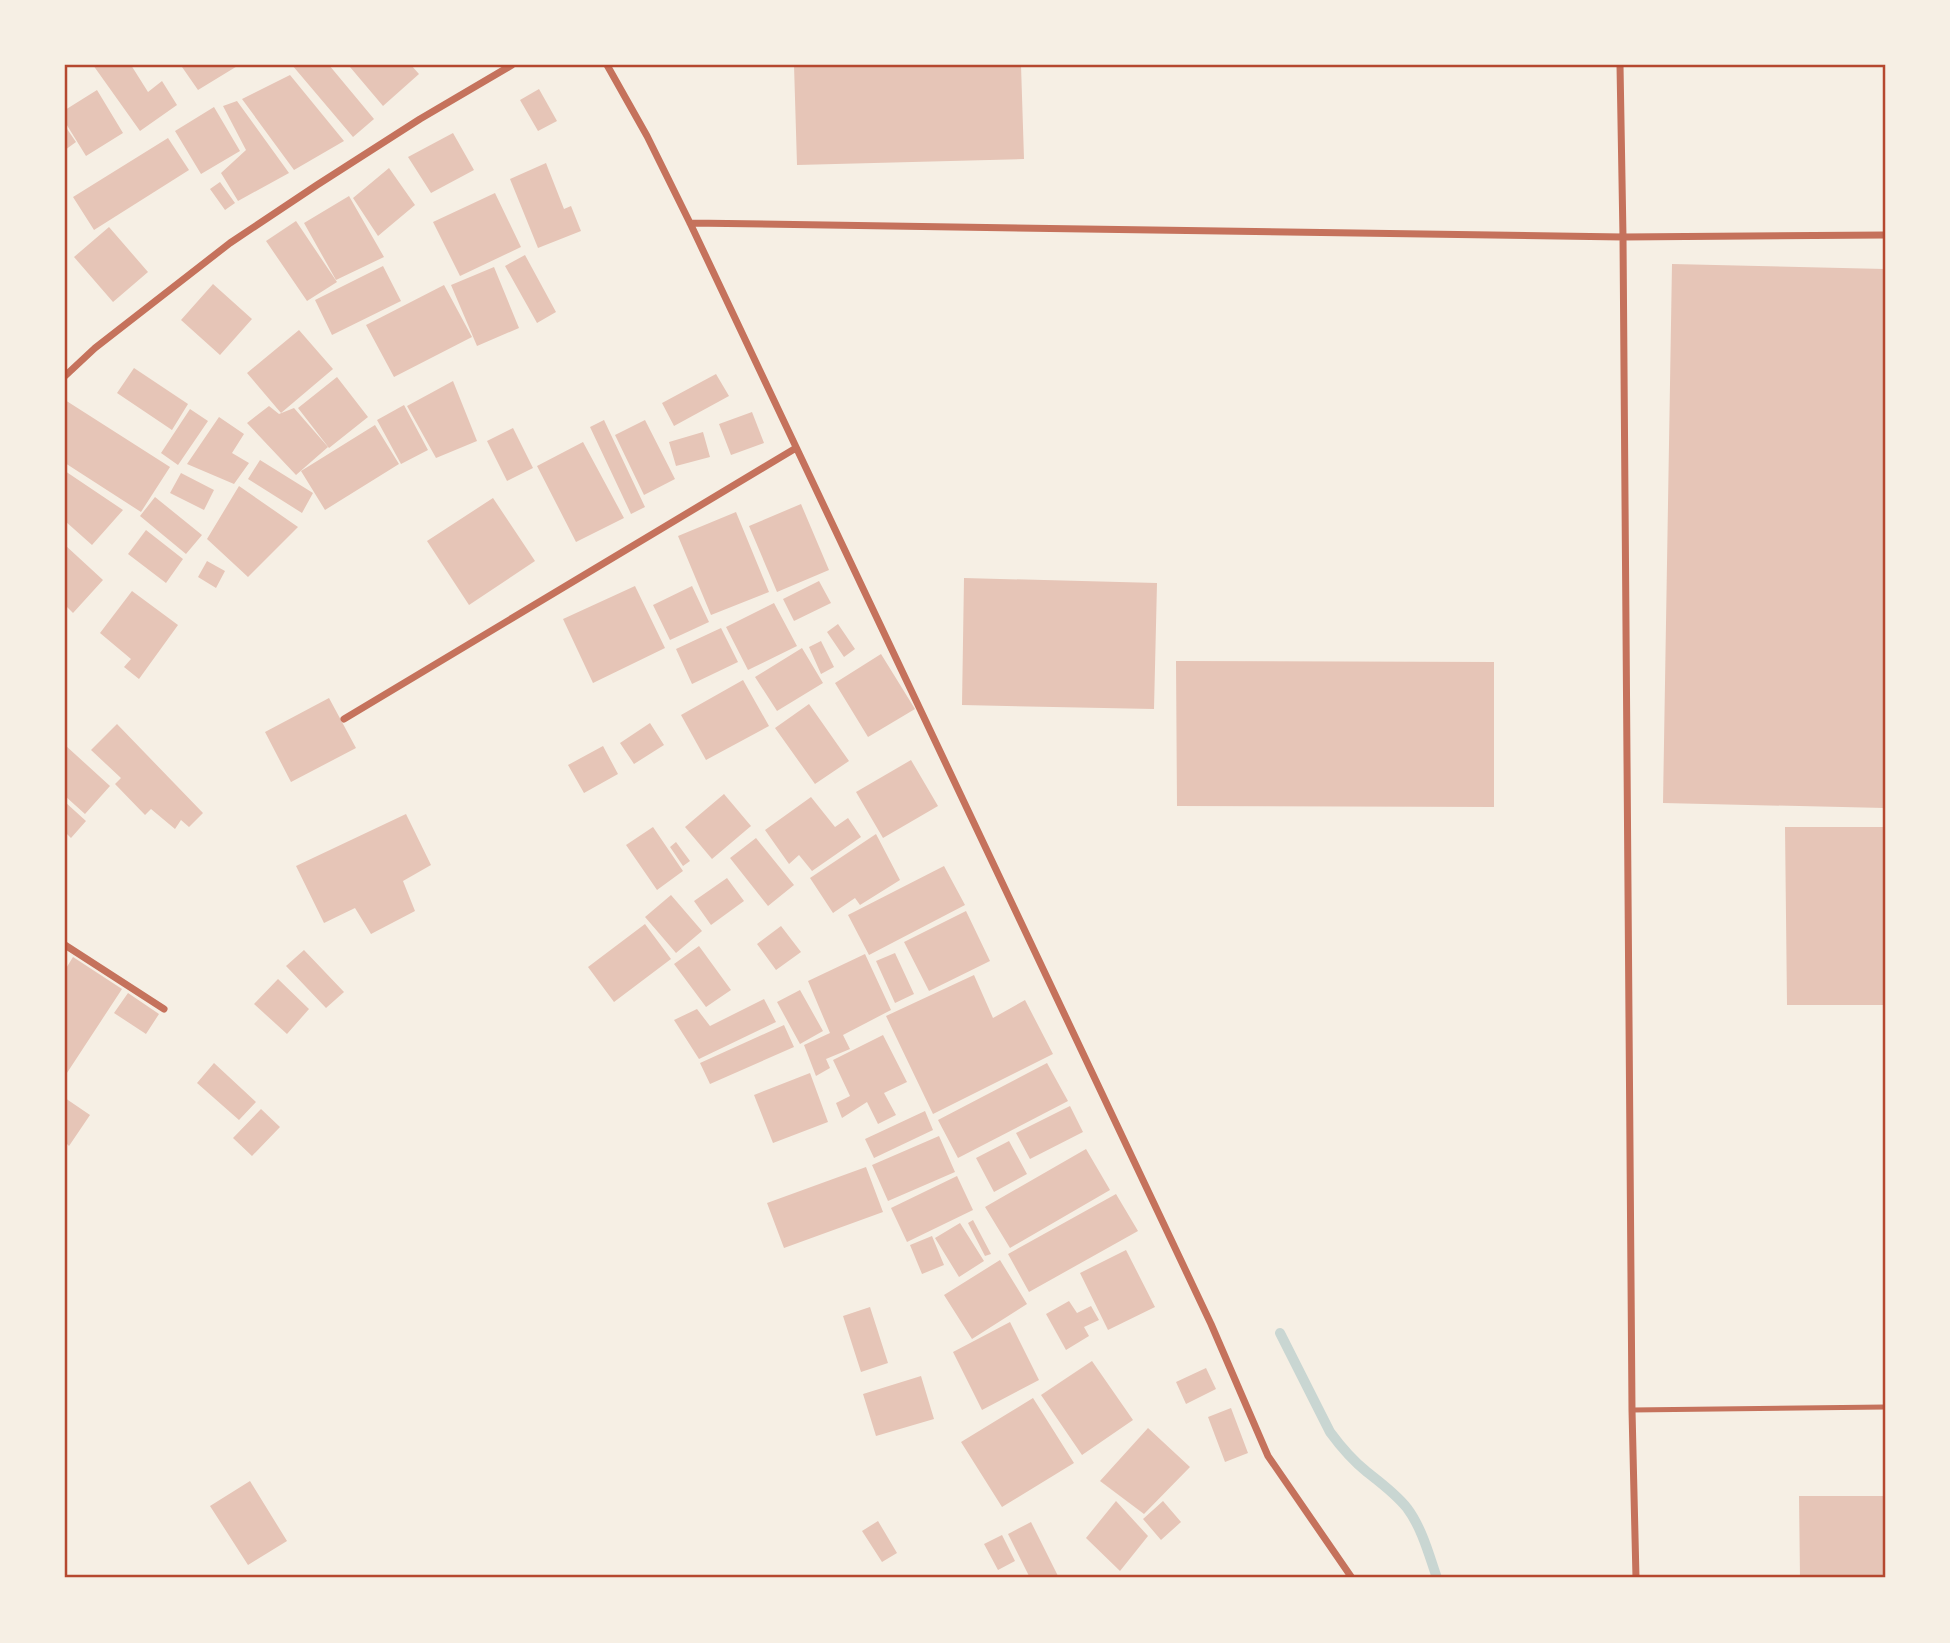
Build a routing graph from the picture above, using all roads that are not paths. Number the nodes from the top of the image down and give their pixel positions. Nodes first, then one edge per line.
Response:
1 (512, 65) edge
2 (607, 65) edge
3 (1620, 65) edge
4 (690, 223) junction
5 (1885, 234) edge
6 (1623, 237) junction
7 (65, 376) edge
8 (796, 448) junction
9 (344, 719) dead end
10 (65, 946) edge
11 (163, 1009) dead end
12 (1885, 1407) edge
13 (1632, 1410) junction
14 (1352, 1578) edge
15 (1636, 1578) edge

1 - 7 street
2 - 4 street
3 - 6 street
4 - 6 street
4 - 8 street
5 - 6 street
6 - 13 street
8 - 9 street
8 - 14 street
10 - 11 street
12 - 13 lane
13 - 15 street

